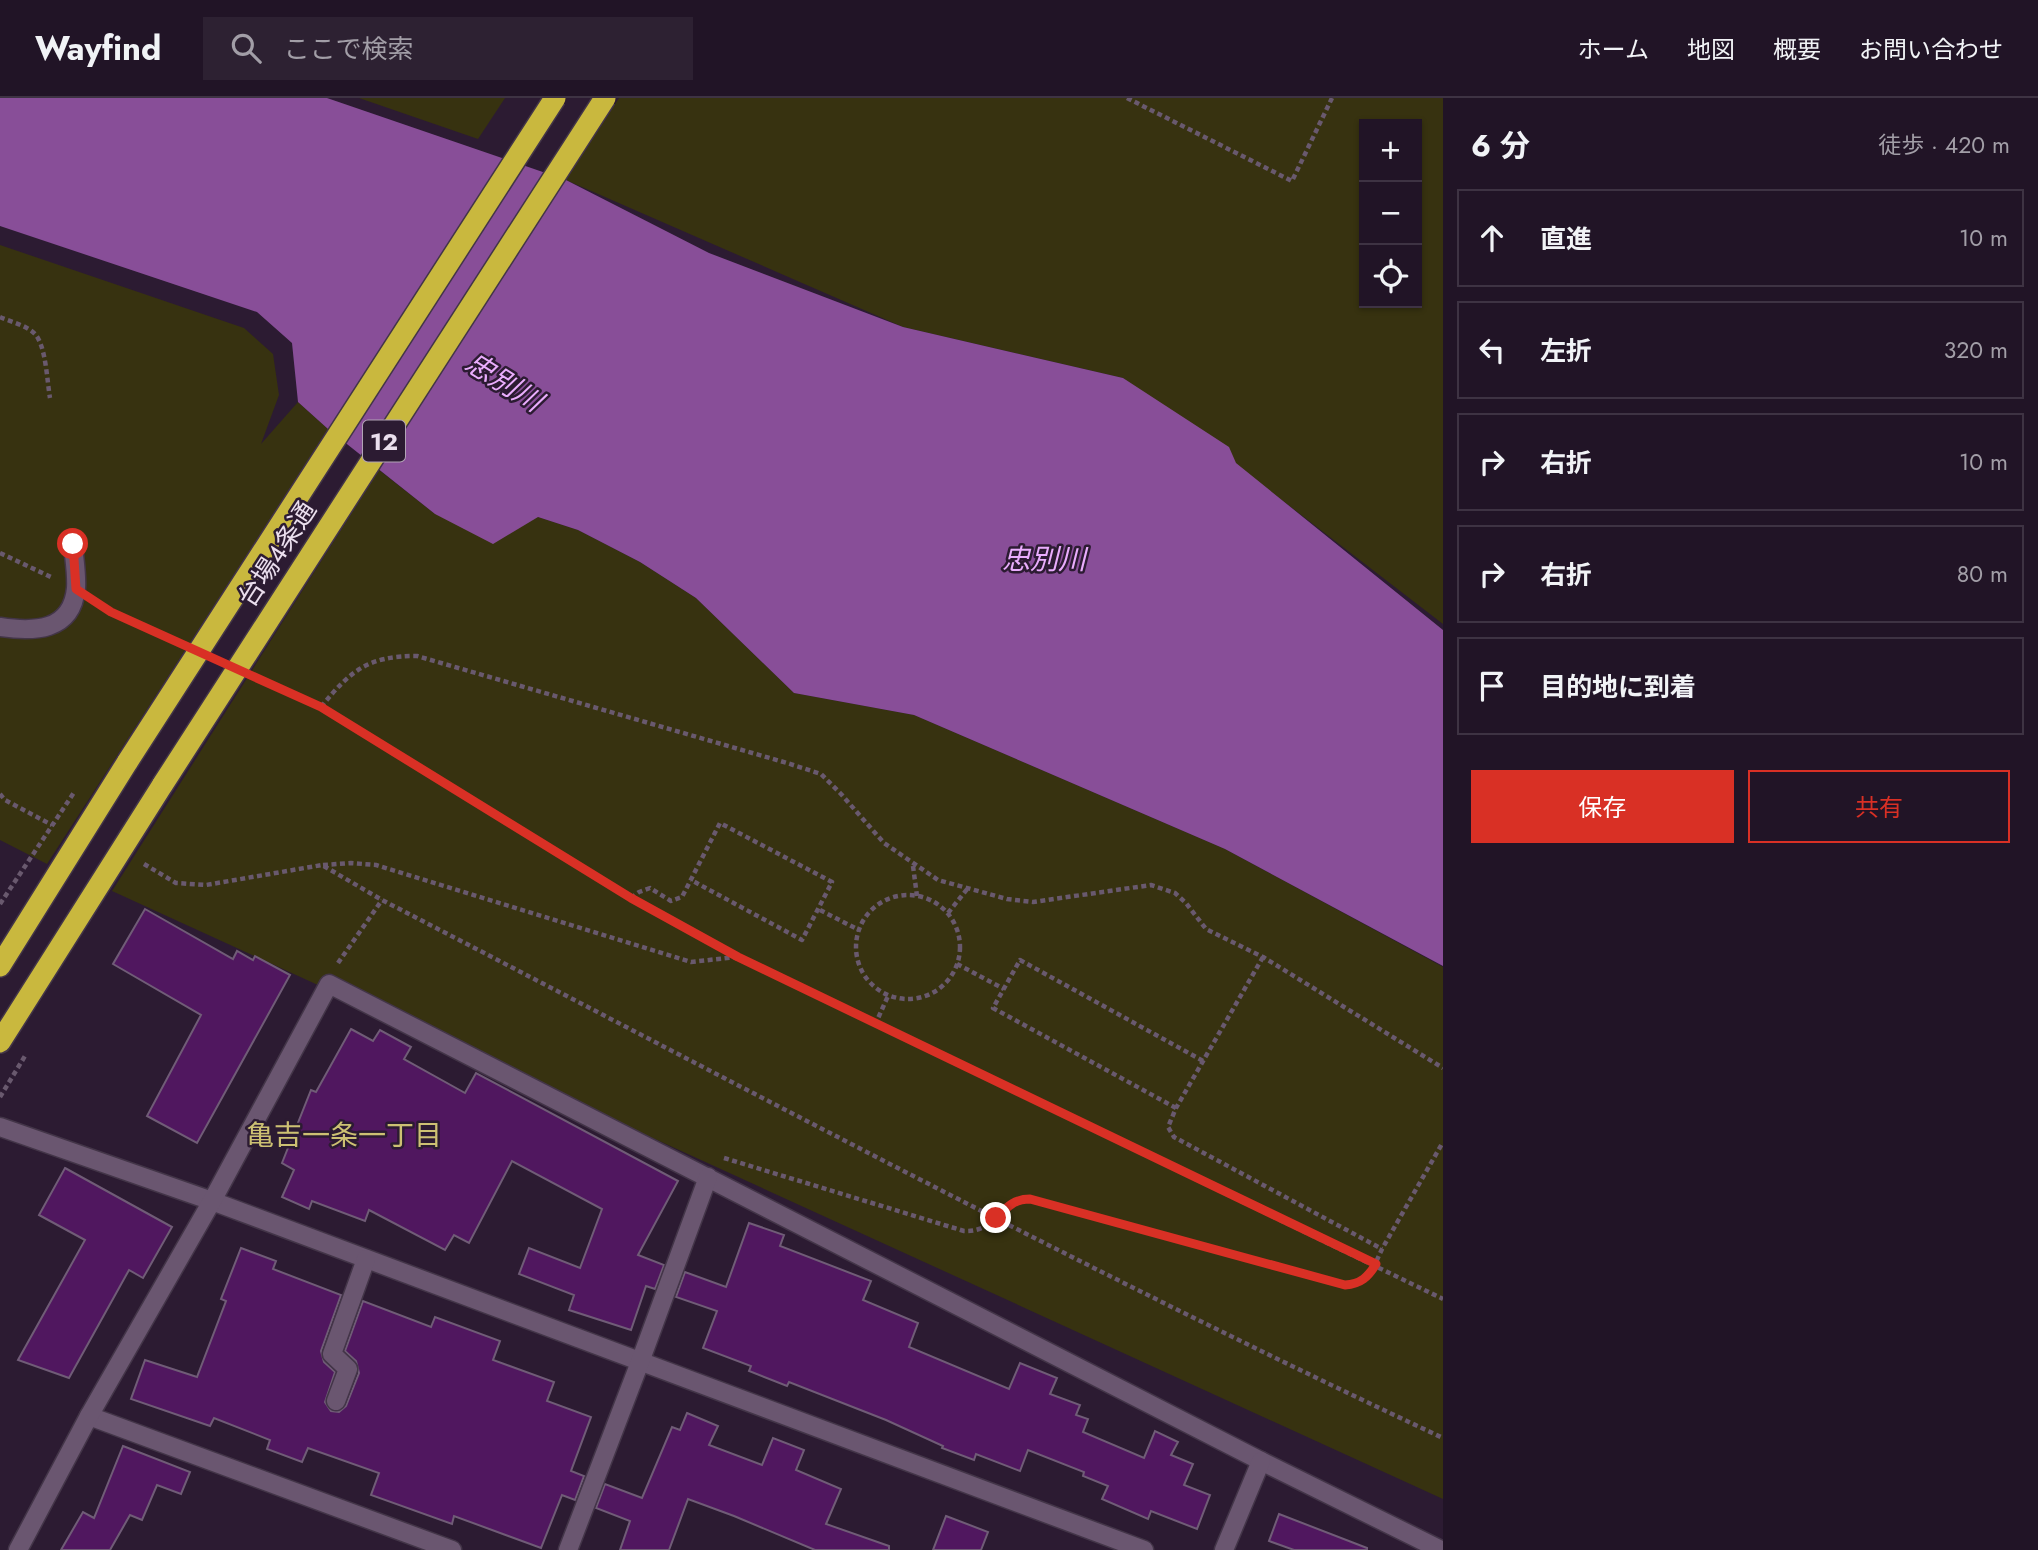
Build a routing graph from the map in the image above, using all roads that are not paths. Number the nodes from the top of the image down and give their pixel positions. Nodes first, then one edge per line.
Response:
1 (555, 98) edge
2 (605, 98) edge
3 (73, 544) dead end
4 (0, 627) edge
5 (0, 965) edge
6 (2, 1031) edge
7 (0, 1127) edge
8 (708, 1177) junction
9 (212, 1201) junction
10 (366, 1259) junction
11 (640, 1362) junction
12 (335, 1401) dead end
13 (89, 1416) junction
14 (1261, 1461) junction
15 (18, 1550) edge
16 (452, 1550) edge
17 (568, 1550) edge
18 (1144, 1550) edge
19 (1224, 1550) edge
20 (1441, 1550) edge

1 - 5 highway, 台場4条通 / 12, bridge
2 - 6 highway, 台場4条通 / 12, bridge
3 - 4 street
7 - 9 street
8 - 9 street
8 - 11 street
8 - 14 street
9 - 10 street
9 - 13 street
10 - 11 street
10 - 12 street
11 - 17 street
11 - 18 street
13 - 15 street
13 - 16 street
14 - 19 street
14 - 20 street

